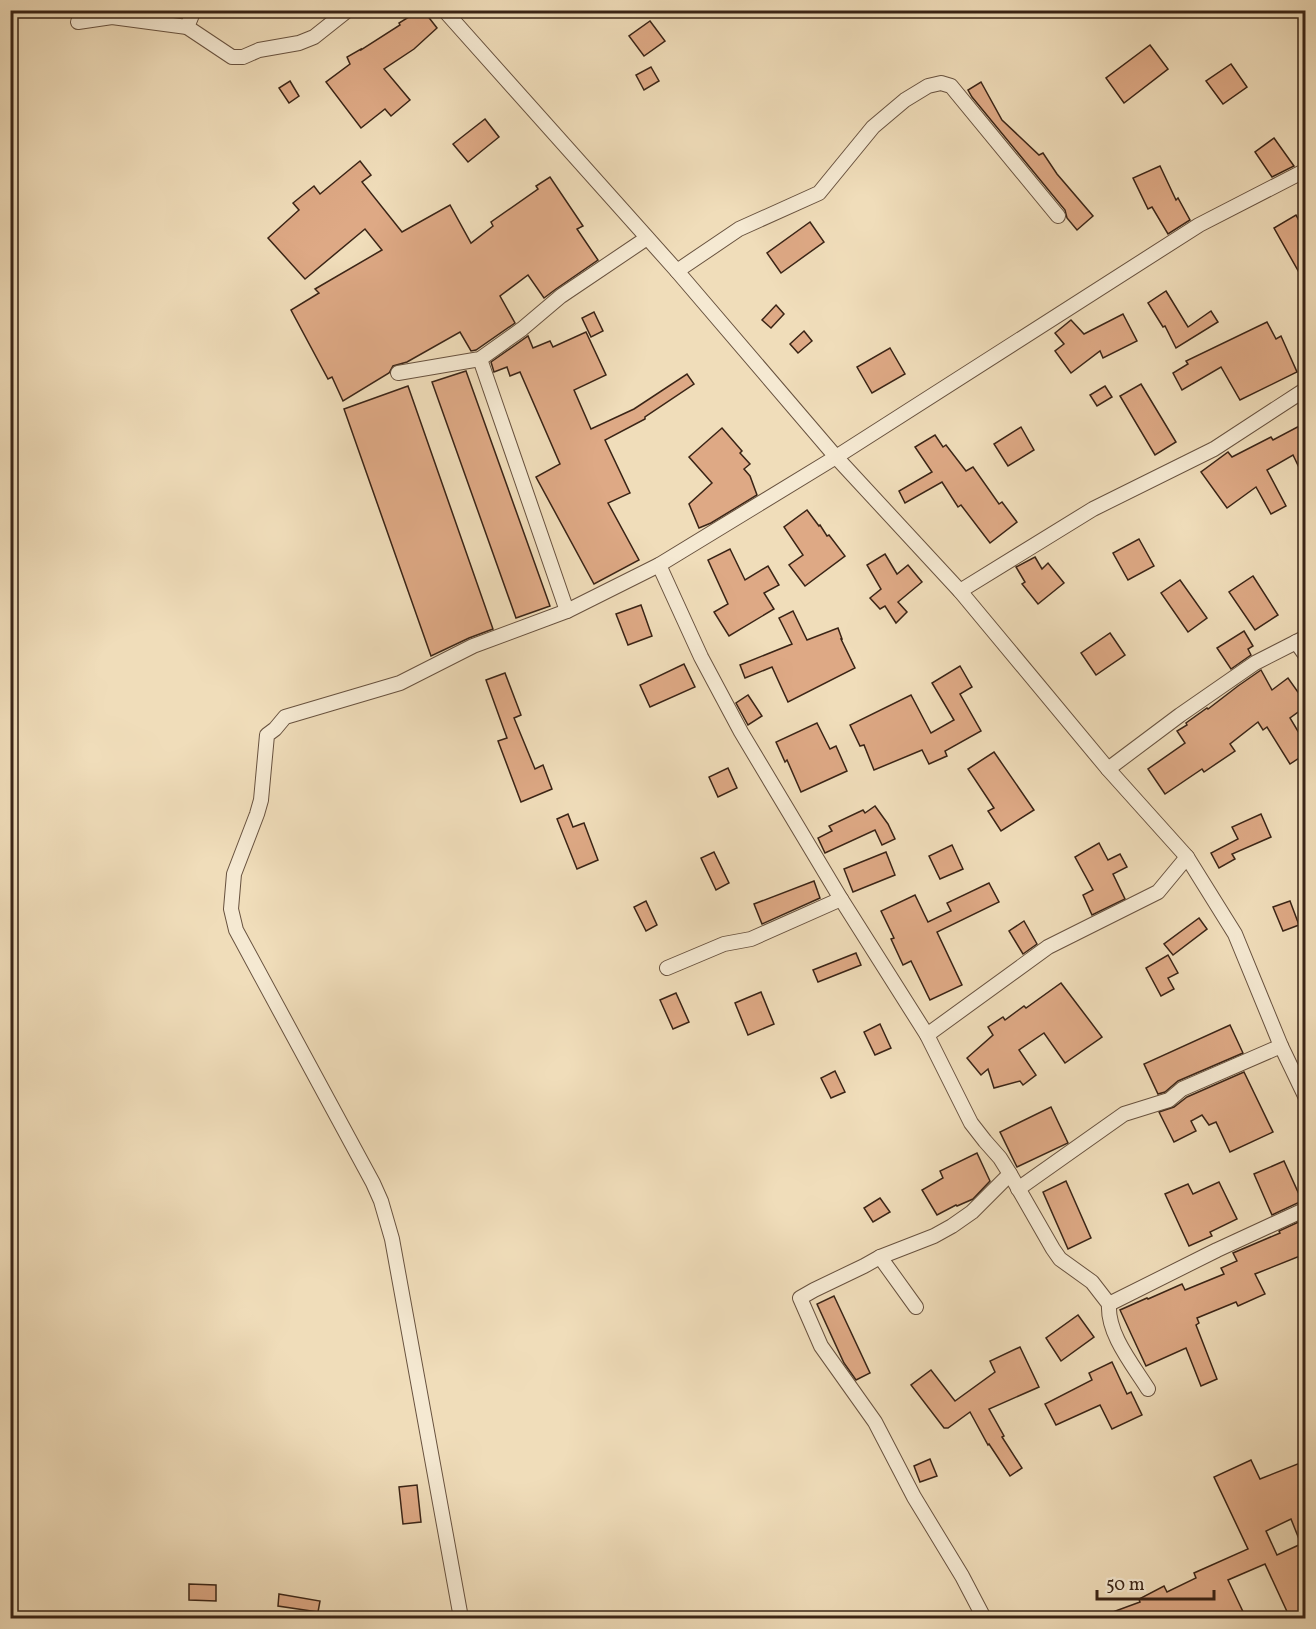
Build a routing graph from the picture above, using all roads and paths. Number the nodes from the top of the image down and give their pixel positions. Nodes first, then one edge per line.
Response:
1 (194, 10) edge
2 (348, 10) edge
3 (444, 10) edge
4 (78, 22) dead end
5 (187, 27) junction
6 (1305, 170) edge
7 (1058, 216) dead end
8 (647, 238) junction
9 (677, 271) junction
10 (480, 359) junction
11 (398, 373) dead end
12 (1305, 389) edge
13 (836, 457) junction
14 (659, 565) junction
15 (960, 591) junction
16 (567, 611) junction
17 (1301, 639) edge
18 (1305, 656) edge
19 (1108, 769) junction
20 (1186, 857) junction
21 (841, 899) junction
22 (667, 968) dead end
23 (927, 1035) junction
24 (1281, 1046) junction
25 (1305, 1098) edge
26 (1010, 1174) junction
27 (1018, 1189) junction
28 (1305, 1209) edge
29 (880, 1257) junction
30 (1109, 1304) junction
31 (916, 1307) dead end
32 (1148, 1389) dead end
33 (461, 1618) edge
34 (984, 1618) edge

1 - 5 street
2 - 5 street
3 - 8 street
4 - 5 street
6 - 13 street
7 - 9 street
8 - 9 street
8 - 10 street
9 - 13 street
10 - 11 street
10 - 16 street
12 - 15 street
13 - 14 street
13 - 15 street
14 - 16 street
14 - 21 street
15 - 19 street
16 - 33 street
17 - 18 street
17 - 19 street
19 - 20 street
20 - 23 street
20 - 24 street
21 - 22 street
21 - 23 street
23 - 26 street
24 - 25 street
24 - 27 street
26 - 27 street
26 - 29 street
27 - 30 street
28 - 30 street
29 - 31 street
29 - 34 street
30 - 32 street

